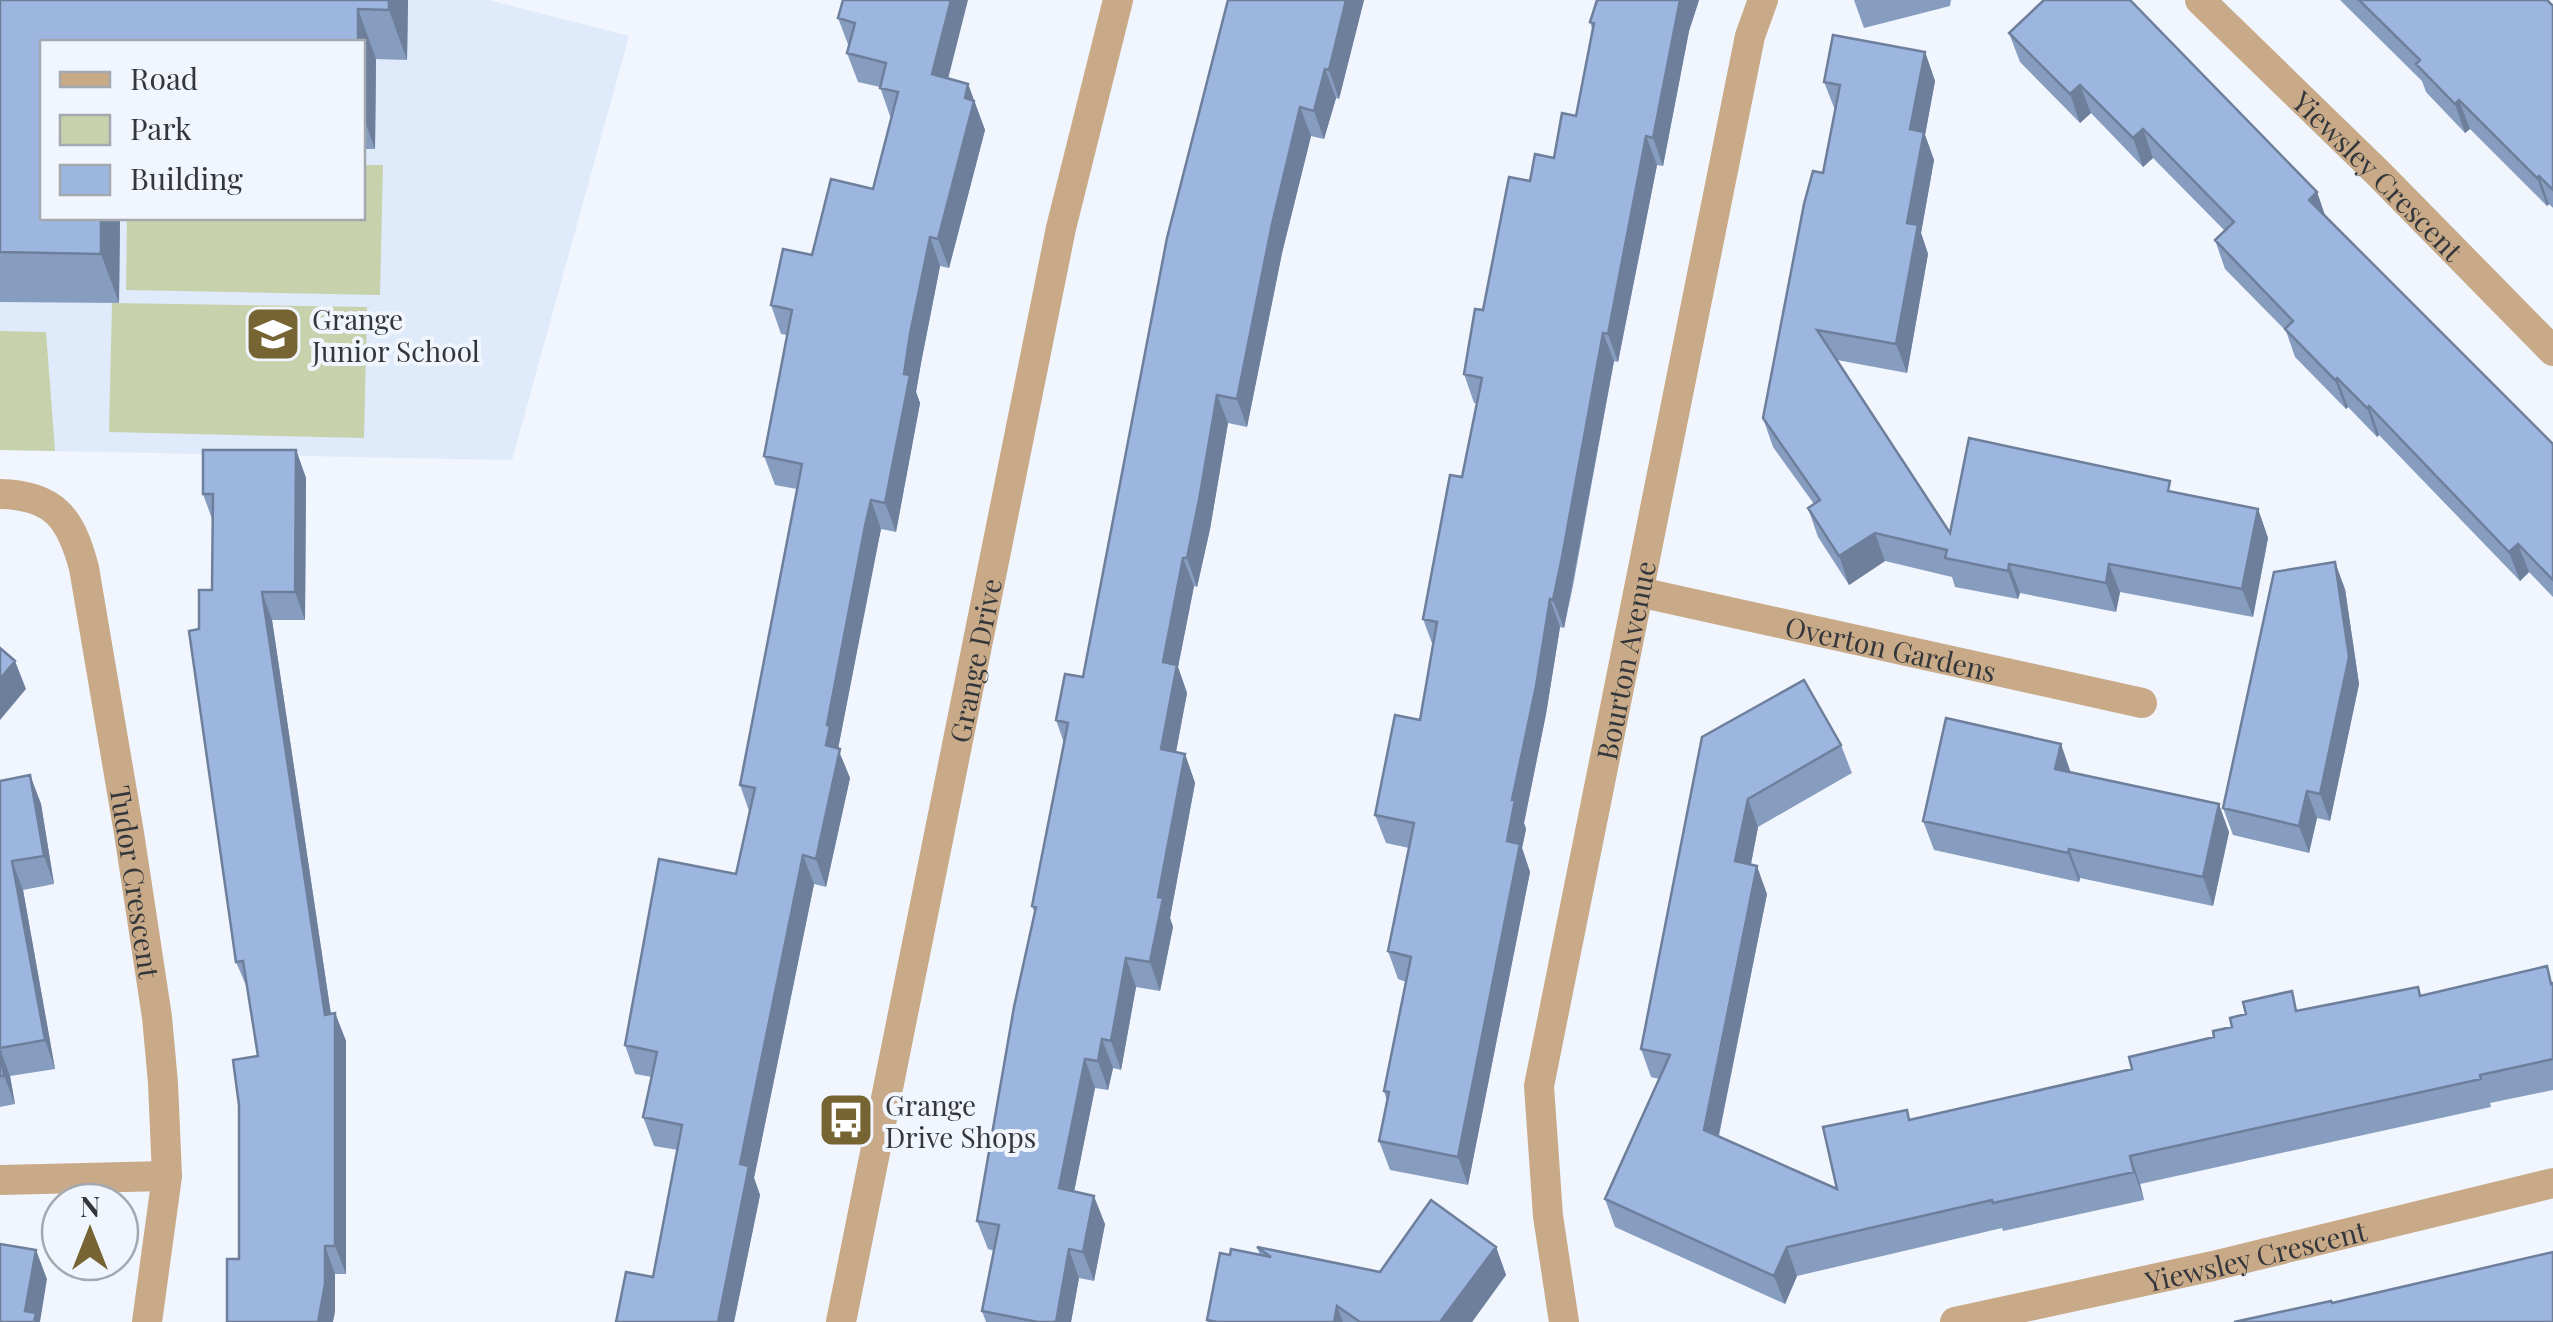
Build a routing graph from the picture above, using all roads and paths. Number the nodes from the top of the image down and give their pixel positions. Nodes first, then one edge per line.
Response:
1 (1118, 0) edge
2 (1763, 0) edge
3 (2200, 0) edge
4 (2553, 352) edge
5 (0, 494) edge
6 (1638, 592) junction
7 (2142, 703) dead end
8 (167, 1176) junction
9 (0, 1180) edge
10 (2553, 1184) edge
11 (147, 1322) edge
12 (841, 1322) edge
13 (1564, 1322) edge
14 (1954, 1322) edge

1 - 12 street, Grange Drive
2 - 6 street, Bourton Avenue
3 - 4 street, Yiewsley Crescent
5 - 8 street, Tudor Crescent
6 - 7 street, Overton Gardens
6 - 13 street, Bourton Avenue
8 - 9 street
8 - 11 street, Tudor Crescent
10 - 14 street, Yiewsley Crescent

